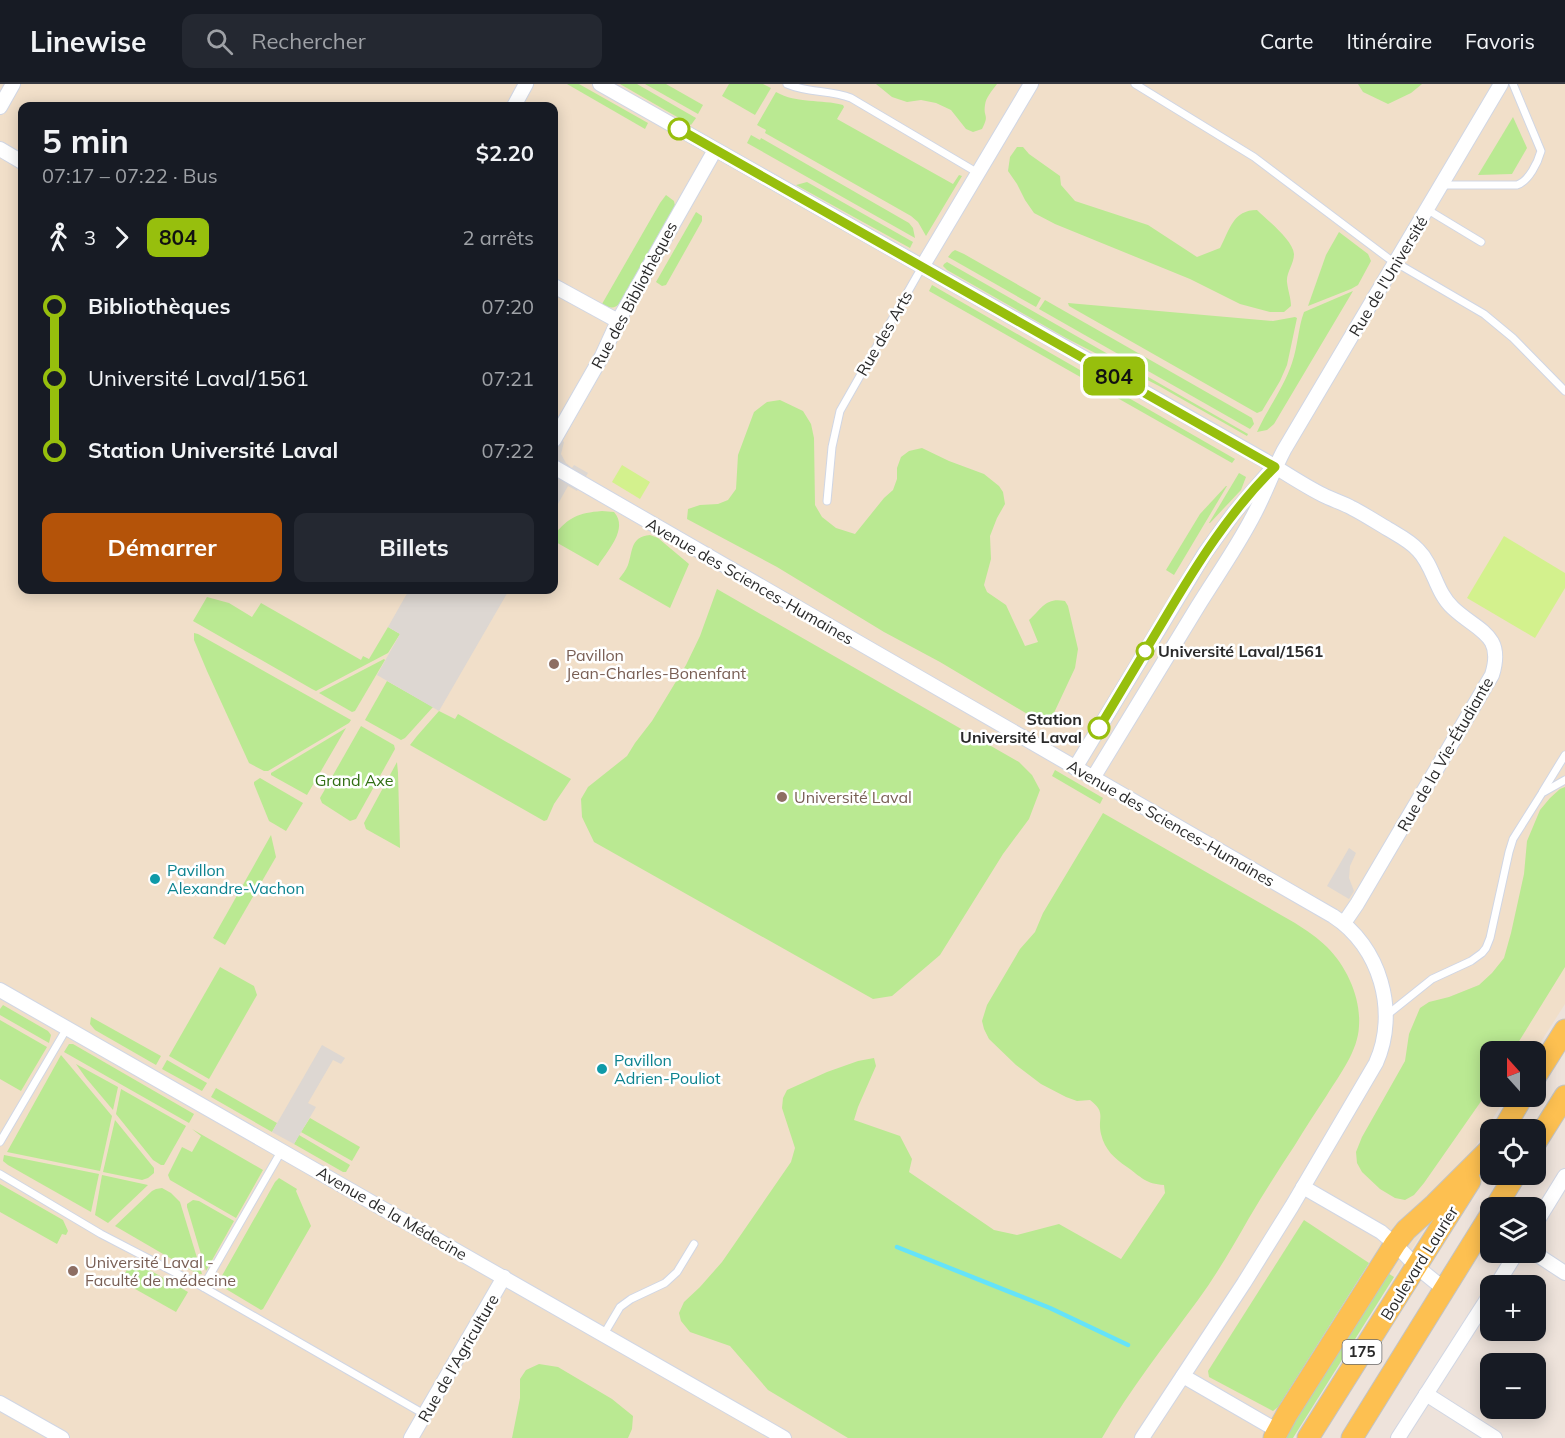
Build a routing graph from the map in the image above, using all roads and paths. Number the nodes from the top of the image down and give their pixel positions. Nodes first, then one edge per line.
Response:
1 (13, 84) edge
2 (526, 84) edge
3 (600, 84) edge
4 (787, 84) edge
5 (1031, 84) edge
6 (1135, 84) edge
7 (1501, 84) edge
8 (1513, 84) edge
9 (516, 102) edge
10 (0, 106) edge
11 (0, 149) edge
12 (716, 150) junction
13 (18, 160) edge
14 (978, 173) junction
15 (1442, 185) junction
16 (1428, 210) junction
17 (1481, 242) dead end
18 (1396, 263) junction
19 (928, 271) junction
20 (558, 288) edge
21 (618, 321) junction
22 (1565, 391) edge
23 (558, 433) edge
24 (1275, 467) junction
25 (558, 469) edge
26 (827, 501) dead end
27 (1565, 755) edge
28 (1075, 768) junction
29 (1094, 778) junction
30 (1565, 780) edge
31 (1542, 793) junction
32 (1344, 923) junction
33 (0, 990) edge
34 (1387, 1015) junction
35 (67, 1028) junction
36 (1565, 1030) edge
37 (1546, 1060) edge
38 (1565, 1096) edge
39 (1546, 1126) edge
40 (0, 1142) edge
41 (282, 1150) junction
42 (1480, 1159) edge
43 (1480, 1165) edge
44 (0, 1174) edge
45 (1565, 1176) edge
46 (1303, 1186) junction
47 (1546, 1207) edge
48 (1480, 1232) edge
49 (1395, 1244) junction
50 (694, 1245) dead end
51 (1546, 1261) edge
52 (1416, 1267) junction
53 (1565, 1273) edge
54 (504, 1277) junction
55 (202, 1287) junction
56 (1444, 1290) junction
57 (1480, 1310) edge
58 (604, 1334) junction
59 (1183, 1376) junction
60 (1426, 1394) junction
61 (0, 1403) edge
62 (424, 1414) junction
63 (1276, 1435) edge
64 (62, 1438) edge
65 (411, 1438) edge
66 (784, 1438) edge
67 (1142, 1438) edge
68 (1308, 1438) edge
69 (1352, 1438) edge
70 (1398, 1438) edge
71 (1495, 1438) edge

1 - 10 street
2 - 9 street
3 - 12 street, Rue de la Vie-Étudiante
4 - 14 lane
5 - 14 street, Rue des Arts
6 - 18 lane
7 - 15 street, Rue de l'Université
8 - 15 lane
11 - 13 street
12 - 19 street, Rue de la Vie-Étudiante
12 - 21 street, Rue des Bibliothèques
14 - 19 street, Rue des Arts
15 - 16 street, Rue de l'Université
16 - 17 lane
16 - 18 street, Rue de l'Université
18 - 22 lane
18 - 24 street, Rue de l'Université
19 - 24 street, Rue de la Vie-Étudiante
19 - 26 lane, Rue des Arts
20 - 21 street
21 - 23 street, Rue des Bibliothèques
24 - 28 street, Rue de l'Université
24 - 29 street, Rue de l'Université
24 - 32 street, Rue de la Vie-Étudiante
25 - 28 street, Avenue des Sciences-Humaines
27 - 31 lane
28 - 29 street, Avenue des Sciences-Humaines
29 - 32 street, Avenue des Sciences-Humaines
30 - 31 lane
31 - 34 lane
32 - 34 street, Avenue des Sciences-Humaines
33 - 35 street, Avenue de la Médecine
34 - 46 street, Avenue des Sciences-Humaines
35 - 40 lane
35 - 41 street, Avenue de la Médecine
36 - 37 main road
38 - 39 main road
41 - 54 street, Avenue de la Médecine
41 - 55 lane
42 - 49 main road
43 - 52 main road, Boulevard Laurier / 175
44 - 55 lane
45 - 47 street
46 - 49 street
46 - 59 street, Avenue des Sciences-Humaines
48 - 56 main road, 175
49 - 52 street
49 - 63 main road
50 - 58 lane
51 - 53 street
52 - 56 street
52 - 68 main road, Boulevard Laurier / 175
54 - 58 street, Avenue de la Médecine
54 - 62 street, Rue de l'Agriculture
55 - 62 lane
56 - 69 main road, 175
57 - 60 street
58 - 66 street, Avenue de la Médecine
59 - 63 street
59 - 67 street
60 - 70 street
60 - 71 street
61 - 64 street
62 - 65 street, Rue de l'Agriculture

